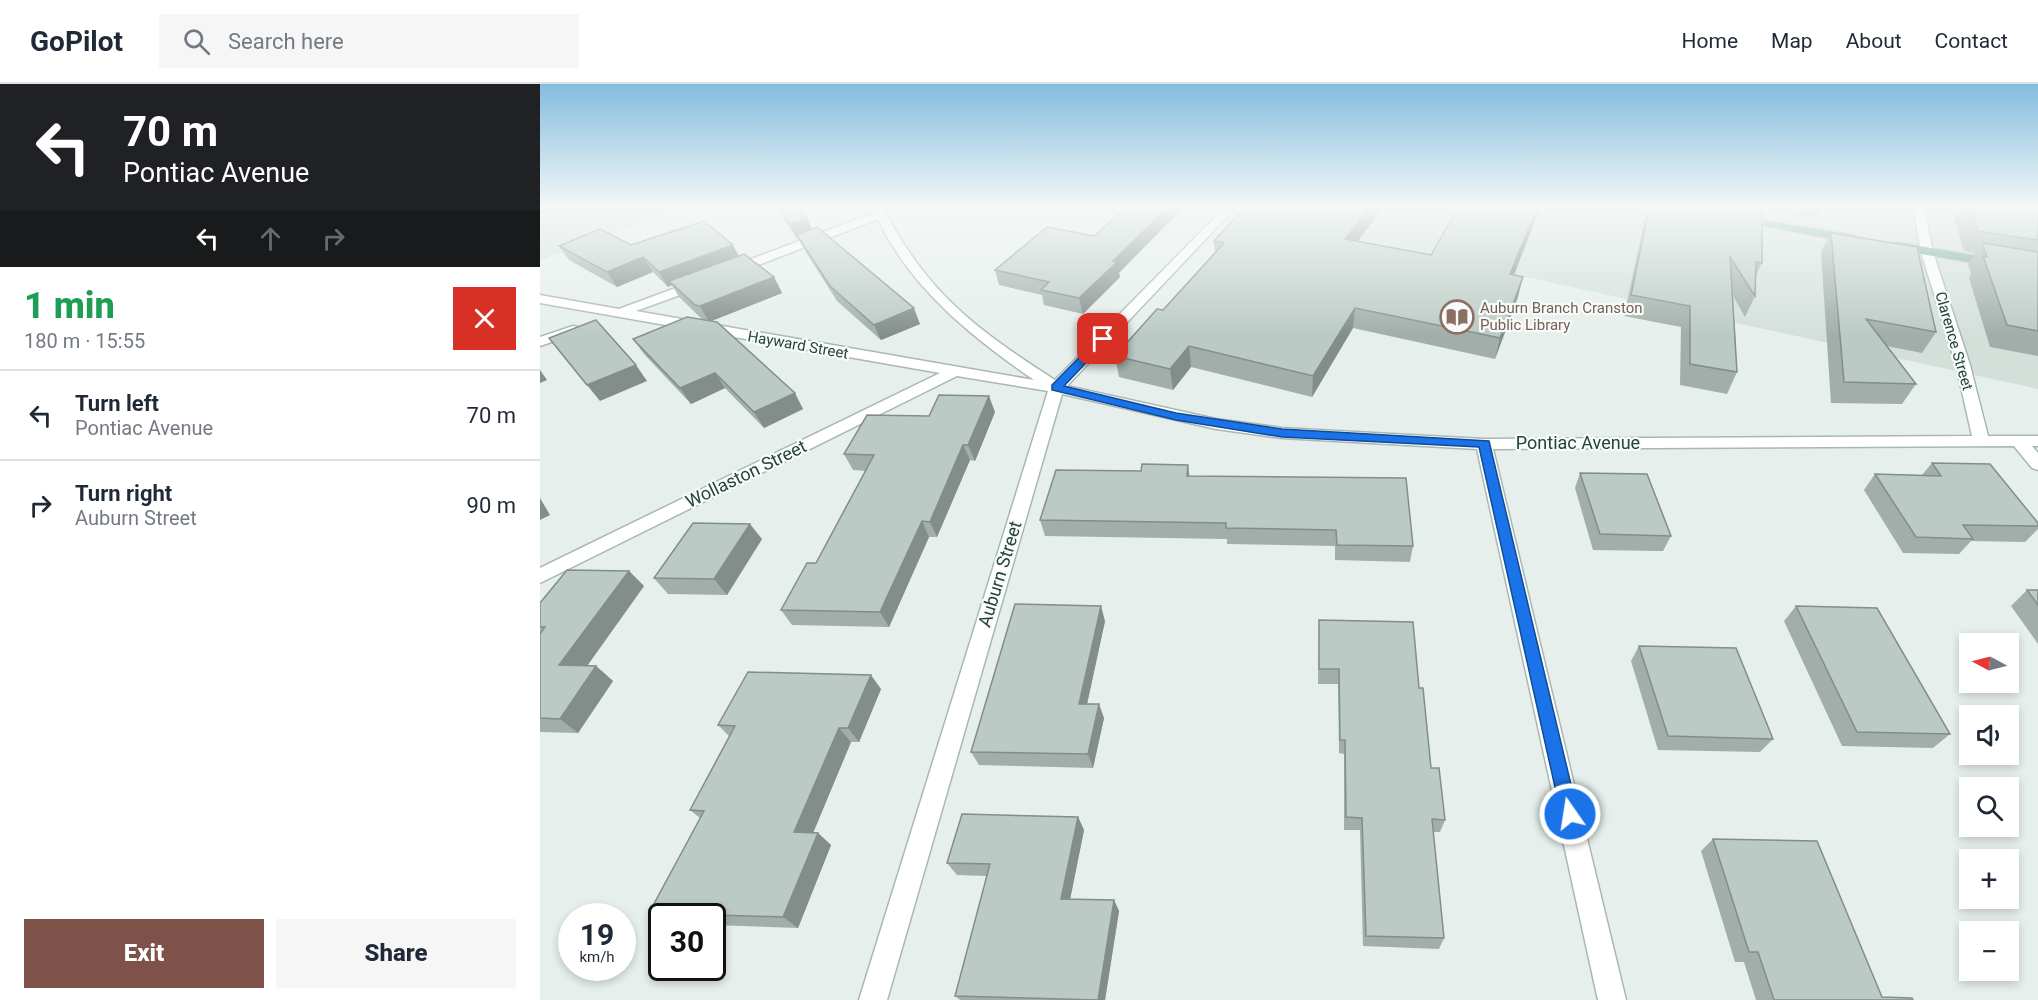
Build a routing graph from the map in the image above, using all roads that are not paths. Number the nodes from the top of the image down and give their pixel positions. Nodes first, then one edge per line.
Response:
1 (779, 251) edge
2 (904, 251) edge
3 (1189, 251) edge
4 (1920, 251) edge
5 (1927, 252) junction
6 (2038, 270) edge
7 (540, 299) edge
8 (617, 314) junction
9 (540, 342) edge
10 (953, 372) junction
11 (1056, 388) junction
12 (1981, 440) junction
13 (2018, 441) junction
14 (2038, 441) edge
15 (1484, 444) junction
16 (2038, 464) edge
17 (542, 576) edge
18 (873, 1000) edge
19 (1612, 1000) edge

1 - 8 street
2 - 11 street, Pontiac Avenue
3 - 11 street, Auburn Street
4 - 5 main road
5 - 6 main road
5 - 12 street, Clarence Street
7 - 8 street, Hayward Street
8 - 9 street
8 - 10 street, Hayward Street
10 - 11 street, Hayward Street
10 - 17 street, Wollaston Street
11 - 15 street, Pontiac Avenue
11 - 18 street, Auburn Street
12 - 13 street, Pontiac Avenue
12 - 15 street, Pontiac Avenue
13 - 14 street, Pontiac Avenue
13 - 16 street
15 - 19 street

